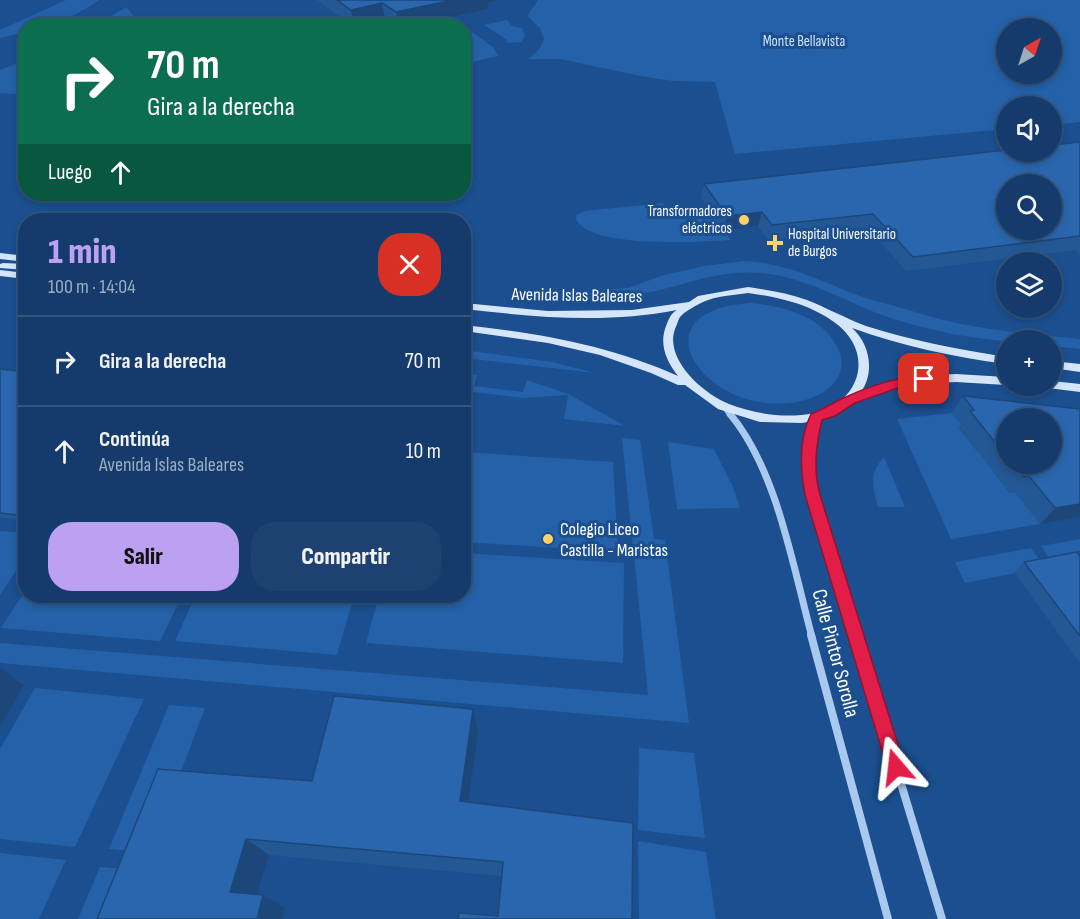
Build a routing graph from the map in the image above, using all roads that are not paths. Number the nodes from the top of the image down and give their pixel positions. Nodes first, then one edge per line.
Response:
1 (0, 256) edge
2 (18, 258) edge
3 (0, 265) edge
4 (18, 266) edge
5 (0, 273) edge
6 (18, 275) edge
7 (0, 281) edge
8 (18, 282) edge
9 (689, 304) junction
10 (471, 306) edge
11 (828, 314) junction
12 (471, 329) edge
13 (996, 359) edge
14 (1062, 366) edge
15 (1080, 368) edge
16 (996, 380) edge
17 (689, 385) junction
18 (1062, 386) edge
19 (1080, 388) edge
20 (850, 400) junction
21 (724, 408) junction
22 (816, 417) junction
23 (888, 919) edge
24 (942, 919) edge

1 - 2 main road
3 - 4 main road
5 - 6 main road
7 - 8 main road
9 - 10 main road, Avenida Islas Baleares
9 - 11 main road
9 - 17 main road
11 - 13 main road
11 - 20 main road
12 - 17 main road
14 - 15 main road
16 - 20 main road
17 - 21 main road
18 - 19 main road
20 - 22 main road
21 - 22 main road
21 - 23 street, Calle Pintor Sorolla
22 - 24 street, Calle Pintor Sorolla

